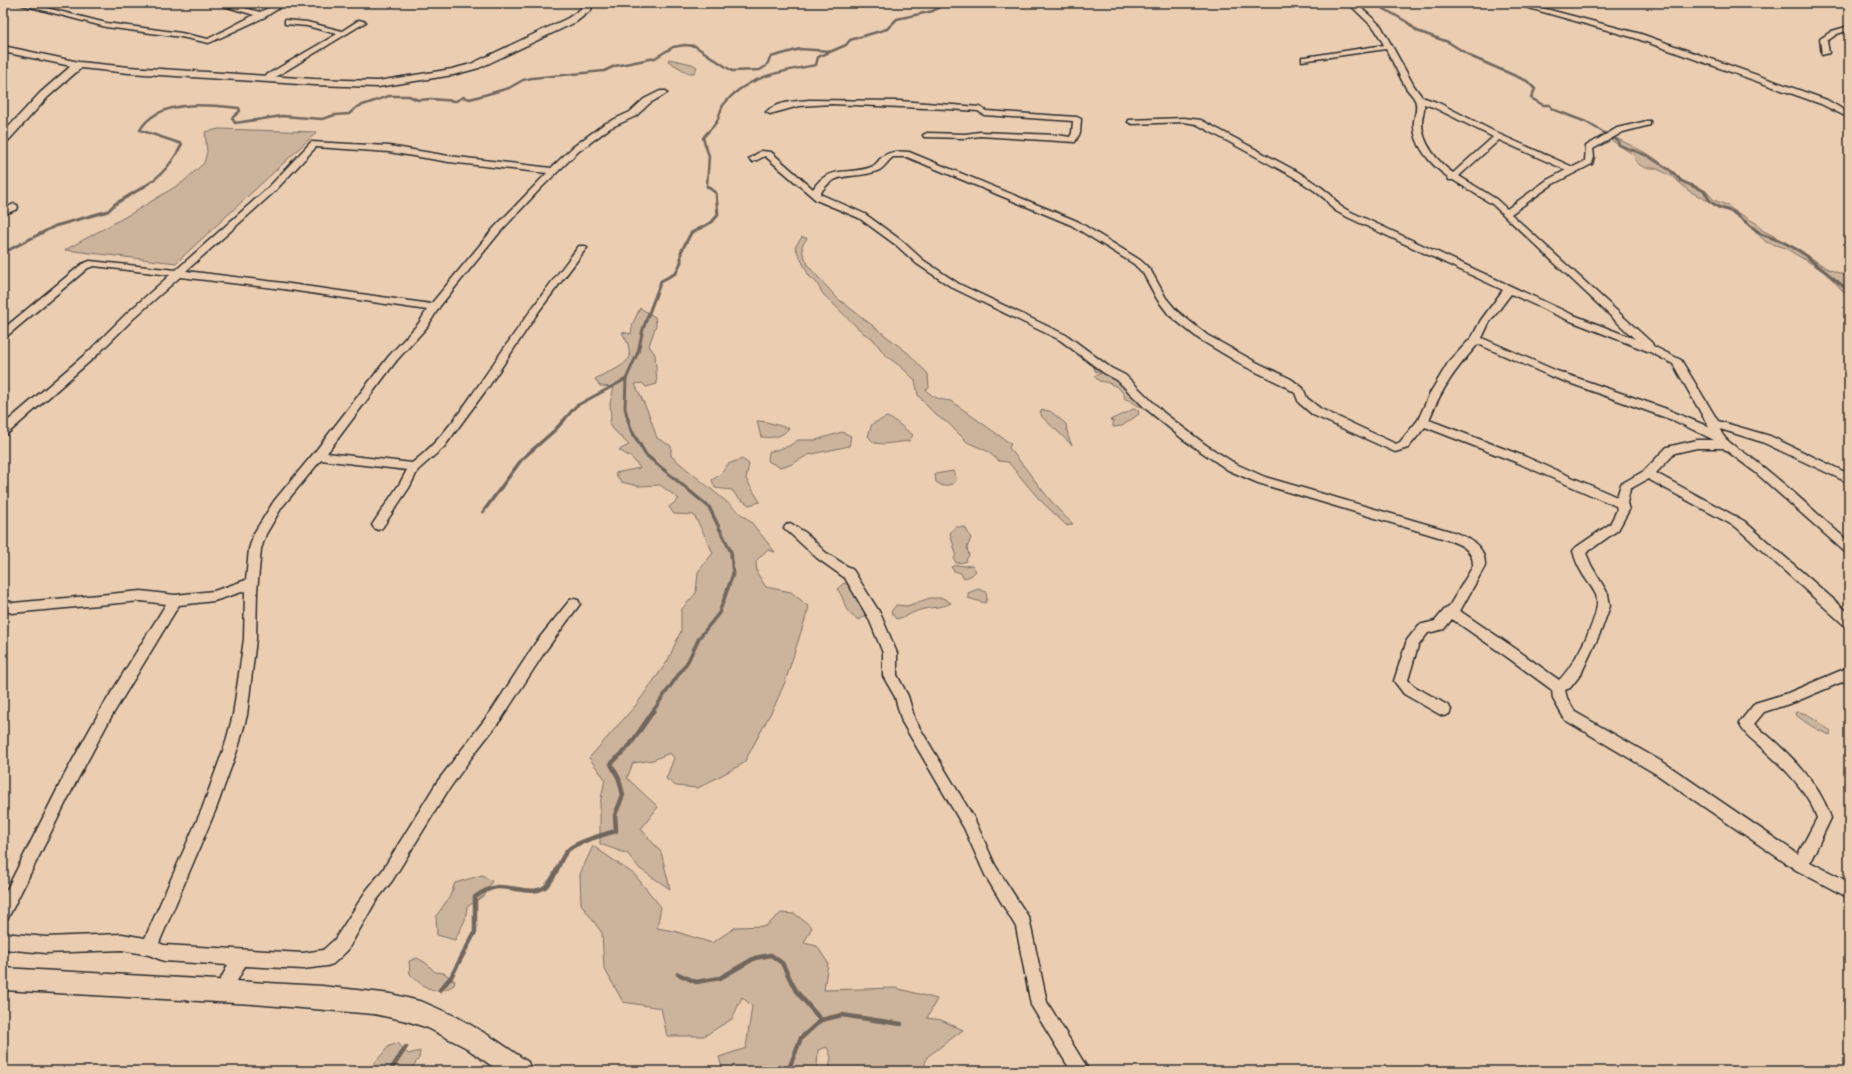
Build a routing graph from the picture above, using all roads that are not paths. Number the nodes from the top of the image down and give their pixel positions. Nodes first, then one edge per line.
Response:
1 (19, 3) edge
2 (218, 3) edge
3 (283, 3) edge
4 (587, 3) edge
5 (1352, 3) edge
6 (1515, 3) edge
7 (262, 15) junction
8 (288, 22) dead end
9 (362, 22) dead end
10 (1849, 28) edge
11 (342, 33) junction
12 (1387, 47) junction
13 (3, 49) edge
14 (1826, 53) dead end
15 (1305, 58) dead end
16 (79, 65) junction
17 (266, 79) junction
18 (663, 93) dead end
19 (1419, 99) junction
20 (770, 112) dead end
21 (1849, 116) edge
22 (1132, 122) dead end
23 (1647, 122) dead end
24 (927, 135) dead end
25 (1498, 137) junction
26 (3, 140) edge
27 (753, 159) dead end
28 (1572, 170) junction
29 (554, 171) junction
30 (1452, 178) junction
31 (816, 194) junction
32 (14, 207) dead end
33 (3, 212) edge
34 (1506, 214) junction
35 (582, 248) dead end
36 (180, 273) junction
37 (1509, 289) junction
38 (434, 308) junction
39 (3, 334) edge
40 (1476, 339) junction
41 (1654, 350) junction
42 (1423, 422) junction
43 (1715, 429) junction
44 (3, 431) edge
45 (1725, 444) junction
46 (318, 456) junction
47 (414, 467) junction
48 (1648, 474) junction
49 (1849, 479) edge
50 (1621, 503) junction
51 (378, 525) dead end
52 (790, 528) dead end
53 (1849, 549) edge
54 (252, 583) junction
55 (175, 600) junction
56 (3, 604) edge
57 (574, 604) dead end
58 (1452, 612) junction
59 (1849, 621) edge
60 (1849, 673) edge
61 (1558, 687) junction
62 (1444, 710) dead end
63 (1801, 865) junction
64 (1849, 890) edge
65 (3, 913) edge
66 (3, 941) edge
67 (150, 946) junction
68 (240, 958) junction
69 (3, 979) edge
70 (223, 990) junction
71 (519, 1071) edge
72 (1081, 1071) edge

1 - 7 street
2 - 7 street
3 - 7 street
4 - 17 street
5 - 12 street
6 - 21 street
8 - 11 street
9 - 11 street
10 - 14 street
11 - 17 street
12 - 15 street
12 - 19 street
13 - 16 street
16 - 17 street
16 - 26 street
18 - 29 street
19 - 25 street
19 - 30 street
20 - 24 street
22 - 37 street
23 - 28 street
25 - 28 street
25 - 30 street
27 - 31 street
28 - 34 street
29 - 36 street
29 - 38 street
30 - 34 street
31 - 42 street
31 - 58 street
32 - 33 street
34 - 41 street
35 - 47 street
36 - 38 street
36 - 39 street
36 - 44 street
37 - 40 street
37 - 41 street
38 - 46 street
40 - 42 street
40 - 43 street
41 - 43 street
42 - 50 street
43 - 45 street
43 - 49 street
45 - 48 street
45 - 53 street
46 - 47 street
46 - 54 street
47 - 51 street
48 - 50 street
48 - 59 street
50 - 61 street
52 - 72 street
54 - 55 street
54 - 67 street
55 - 56 street
55 - 65 street
57 - 68 street
58 - 61 street
58 - 62 street
60 - 63 street
61 - 63 street
63 - 64 street
66 - 67 street
67 - 68 street
68 - 70 street
69 - 70 street
70 - 71 street

